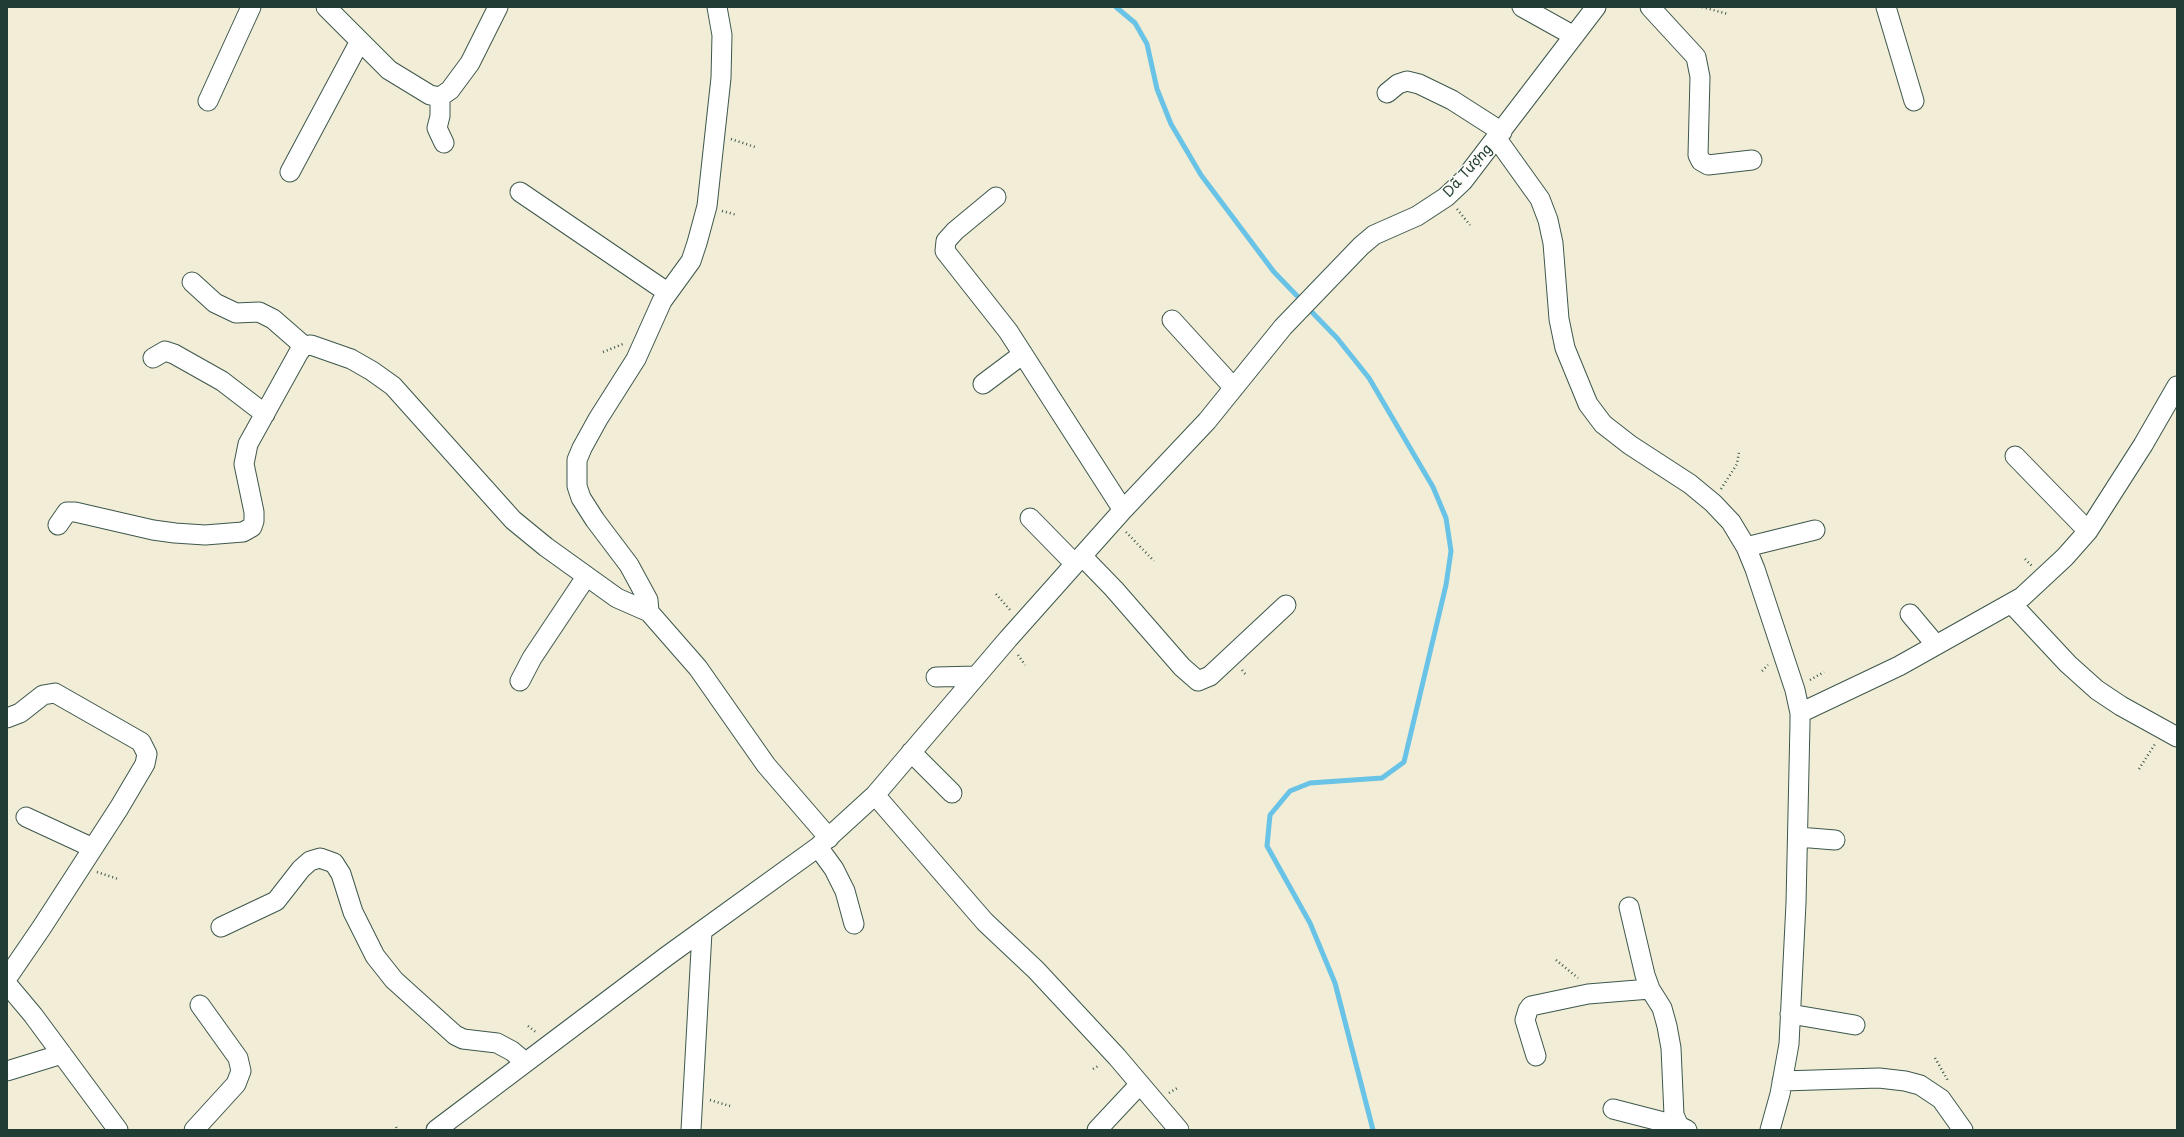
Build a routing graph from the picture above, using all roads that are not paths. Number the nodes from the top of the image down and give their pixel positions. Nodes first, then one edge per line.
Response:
1 (251, 7) edge
2 (326, 7) edge
3 (498, 7) edge
4 (717, 7) edge
5 (1522, 7) edge
6 (1596, 7) edge
7 (1650, 7) edge
8 (1886, 7) edge
9 (1574, 36) junction
10 (360, 41) junction
11 (1387, 93) dead end
12 (440, 97) junction
13 (208, 101) dead end
14 (1914, 101) dead end
15 (1500, 135) junction
16 (444, 143) dead end
17 (1752, 160) dead end
18 (290, 172) dead end
19 (520, 192) dead end
20 (996, 197) dead end
21 (192, 282) dead end
22 (667, 292) junction
23 (1172, 320) dead end
24 (304, 346) junction
25 (1023, 354) junction
26 (153, 358) dead end
27 (983, 384) dead end
28 (2177, 386) edge
29 (1234, 388) junction
30 (266, 414) junction
31 (2015, 456) dead end
32 (1119, 515) junction
33 (1030, 518) dead end
34 (58, 525) dead end
35 (1815, 530) dead end
36 (2088, 531) junction
37 (1746, 547) junction
38 (1079, 560) junction
39 (586, 577) junction
40 (2011, 603) junction
41 (1286, 605) dead end
42 (649, 612) junction
43 (1910, 614) dead end
44 (1936, 645) junction
45 (976, 676) junction
46 (936, 678) dead end
47 (520, 681) dead end
48 (1800, 713) junction
49 (7, 718) edge
50 (2170, 733) edge
51 (912, 752) junction
52 (952, 792) dead end
53 (875, 795) junction
54 (26, 816) dead end
55 (1798, 837) junction
56 (1835, 840) dead end
57 (824, 843) junction
58 (93, 848) junction
59 (1629, 906) dead end
60 (854, 924) dead end
61 (221, 926) dead end
62 (702, 932) junction
63 (7, 983) edge
64 (1650, 989) junction
65 (200, 1005) dead end
66 (1790, 1014) junction
67 (1855, 1025) dead end
68 (62, 1054) junction
69 (1536, 1056) dead end
70 (525, 1062) junction
71 (7, 1071) edge
72 (1782, 1082) junction
73 (1140, 1084) junction
74 (1613, 1109) dead end
75 (1683, 1128) edge
76 (118, 1130) edge
77 (194, 1130) edge
78 (436, 1130) edge
79 (691, 1130) edge
80 (1097, 1130) edge
81 (1179, 1130) edge
82 (1770, 1130) edge
83 (1963, 1130) edge

1 - 13 street
2 - 10 street
3 - 12 street
4 - 22 street
5 - 9 street
6 - 9 street, Dã Tượng
7 - 17 street
8 - 14 street
9 - 15 street, Dã Tượng
10 - 12 street
10 - 18 street
11 - 15 street
12 - 16 street
15 - 29 street, Dã Tượng
15 - 37 street
19 - 22 street
20 - 25 street
21 - 24 street
22 - 42 street
23 - 29 street
24 - 30 street
24 - 39 street
25 - 27 street
25 - 32 street
26 - 30 street
28 - 36 street
29 - 32 street, Dã Tượng
30 - 34 street
31 - 36 street
32 - 38 street, Dã Tượng
33 - 38 street
35 - 37 street
36 - 40 street
37 - 48 street
38 - 41 street
38 - 45 street, Dã Tượng
39 - 42 street
39 - 47 street
40 - 44 street
40 - 50 street
42 - 57 street
43 - 44 street
44 - 48 street
45 - 46 street
45 - 51 street, Dã Tượng
48 - 55 street
49 - 58 street
51 - 52 street
51 - 53 street, Dã Tượng
53 - 57 street, Dã Tượng
53 - 73 street
54 - 58 street
55 - 56 street
55 - 66 street
57 - 60 street
57 - 62 street, Dã Tượng
58 - 63 street
59 - 64 street
61 - 70 street
62 - 70 street, Dã Tượng
62 - 79 street
63 - 68 street
64 - 69 street
64 - 75 street
65 - 77 street
66 - 67 street
66 - 72 street
68 - 71 street
68 - 76 street
70 - 78 street, Dã Tượng
72 - 82 street
72 - 83 street
73 - 80 street
73 - 81 street
74 - 75 street

